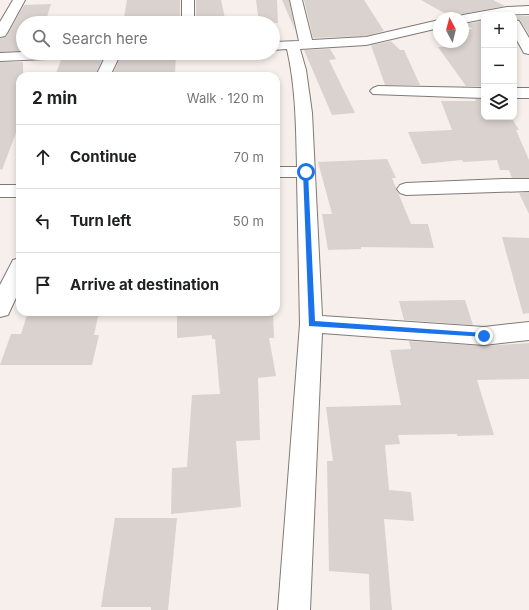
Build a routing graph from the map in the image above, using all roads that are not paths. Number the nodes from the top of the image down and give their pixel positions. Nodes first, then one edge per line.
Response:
1 (19, 0) edge
2 (188, 0) edge
3 (296, 0) edge
4 (529, 10) edge
5 (515, 12) edge
6 (188, 16) edge
7 (481, 16) edge
8 (469, 18) edge
9 (433, 25) edge
10 (517, 29) edge
11 (0, 33) edge
12 (291, 46) edge
13 (529, 50) edge
14 (16, 57) edge
15 (0, 58) edge
16 (111, 60) edge
17 (106, 72) edge
18 (378, 91) dead end
19 (481, 93) edge
20 (517, 93) edge
21 (529, 93) edge
22 (280, 172) edge
23 (306, 172) junction
24 (529, 185) edge
25 (406, 189) dead end
26 (0, 191) edge
27 (16, 191) edge
28 (16, 274) edge
29 (0, 309) edge
30 (311, 324) junction
31 (529, 331) edge
32 (294, 610) edge

1 - 11 street
2 - 6 street
3 - 12 street
4 - 5 street
7 - 8 street
9 - 12 street
10 - 13 street
12 - 23 street
14 - 15 street
16 - 17 street
18 - 19 street
20 - 21 street
22 - 23 street
23 - 30 street
24 - 25 street
26 - 27 street
28 - 29 street
30 - 31 street
30 - 32 street

